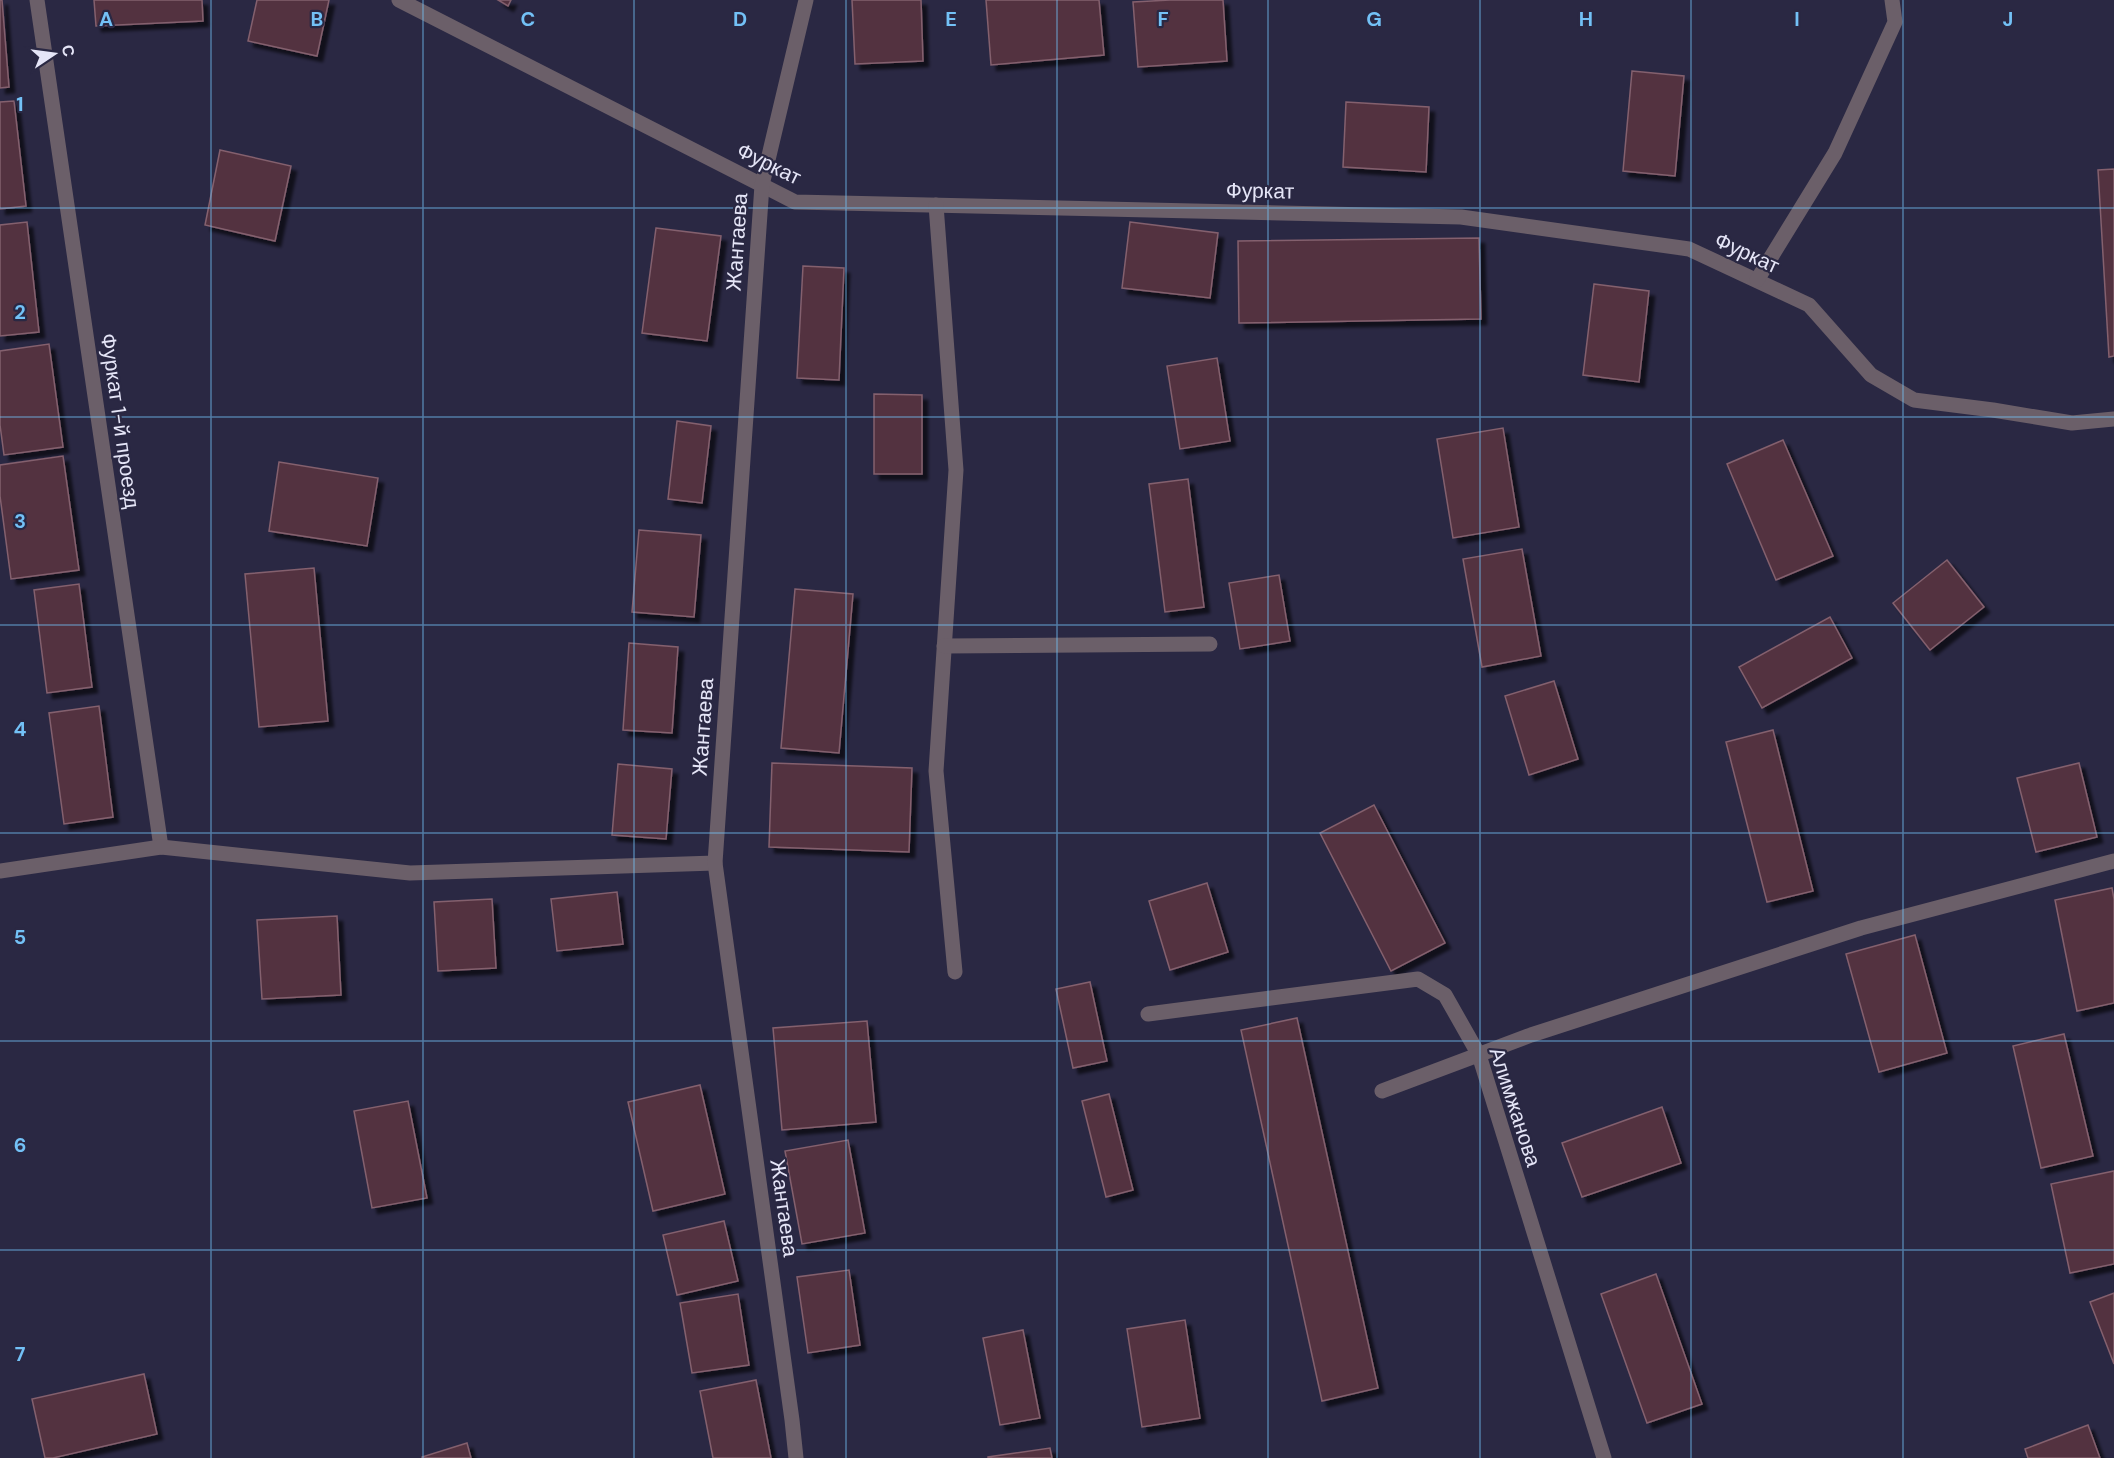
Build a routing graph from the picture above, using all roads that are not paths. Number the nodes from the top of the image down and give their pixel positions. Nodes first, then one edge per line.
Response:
1 (37, 0) edge
2 (399, 0) edge
3 (806, 0) edge
4 (1892, 0) edge
5 (762, 185) junction
6 (936, 205) junction
7 (1756, 280) junction
8 (2114, 418) edge
9 (1210, 644) dead end
10 (944, 646) junction
11 (161, 847) junction
12 (2114, 861) edge
13 (715, 863) junction
14 (0, 871) edge
15 (955, 972) dead end
16 (1148, 1014) dead end
17 (1479, 1055) junction
18 (1382, 1091) dead end
19 (796, 1458) edge
20 (1604, 1458) edge

1 - 11 street, Фуркат 1-й проезд
2 - 5 street, Фуркат
3 - 5 street, Жантаева
4 - 7 street
5 - 6 street, Фуркат
5 - 13 street, Жантаева
6 - 7 street, Фуркат
6 - 10 street
7 - 8 street, Фуркат
9 - 10 street
10 - 15 street
11 - 13 street
11 - 14 street
12 - 17 street
13 - 19 street, Жантаева
16 - 17 street, Алимжанова
17 - 18 street
17 - 20 street, Алимжанова

